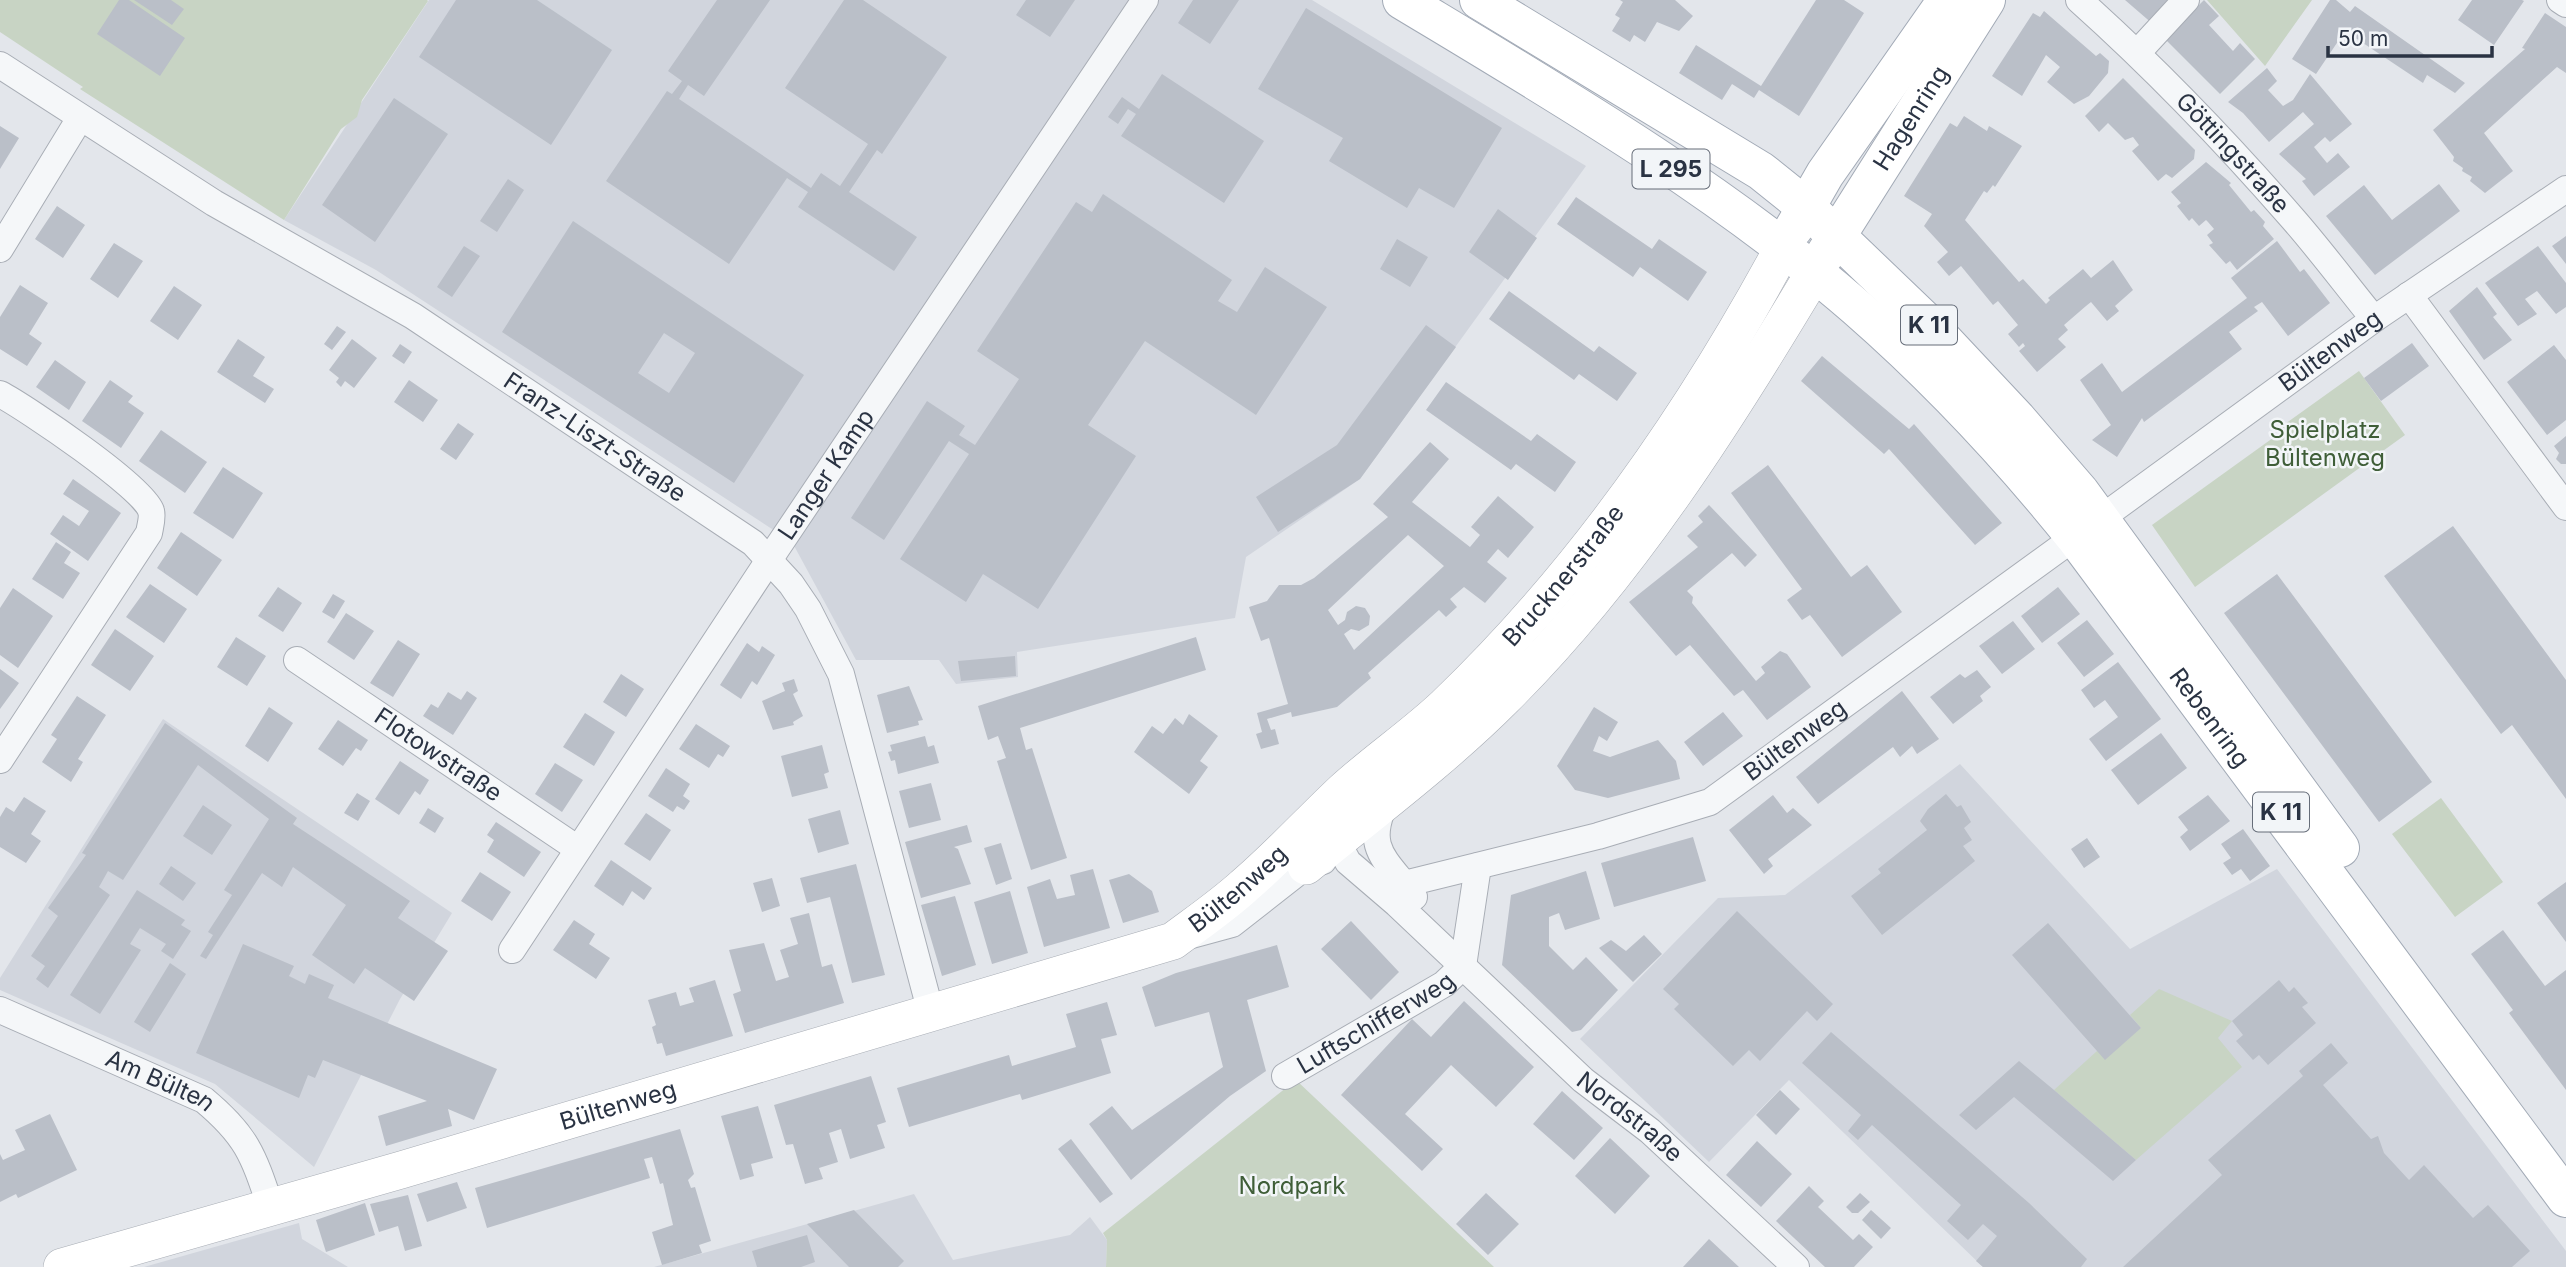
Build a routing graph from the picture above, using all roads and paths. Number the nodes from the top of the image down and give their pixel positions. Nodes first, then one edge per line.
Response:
1 (1145, 0) edge
2 (1402, 0) edge
3 (1479, 0) edge
4 (1947, 0) edge
5 (1986, 0) edge
6 (2079, 0) edge
7 (2186, 0) edge
8 (2560, 0) edge
9 (2566, 4) edge
10 (2138, 52) junction
11 (0, 65) edge
12 (80, 118) junction
13 (2566, 188) edge
14 (1806, 207) junction
15 (1837, 236) junction
16 (1783, 248) junction
17 (0, 249) edge
18 (1814, 273) junction
19 (2409, 295) junction
20 (2374, 318) junction
21 (0, 394) edge
22 (2566, 508) edge
23 (2088, 528) junction
24 (770, 560) junction
25 (297, 660) dead end
26 (0, 760) edge
27 (1377, 785) junction
28 (1345, 840) junction
29 (578, 849) junction
30 (1378, 852) junction
31 (1293, 859) junction
32 (1478, 866) junction
33 (1404, 884) junction
34 (512, 950) dead end
35 (1463, 966) junction
36 (0, 1010) edge
37 (931, 1013) junction
38 (1285, 1076) dead end
39 (2566, 1153) edge
40 (2566, 1198) edge
41 (270, 1205) junction
42 (62, 1267) edge
43 (1796, 1267) edge

1 - 24 street, Langer Kamp
2 - 16 main road, L 295
3 - 14 main road, L 295
4 - 14 main road, Hagenring
5 - 15 main road, Hagenring
6 - 10 street, Göttingstraße
7 - 10 street
8 - 9 street
10 - 20 street, Göttingstraße
11 - 12 street, Franz-Liszt-Straße
12 - 17 street
12 - 24 street, Franz-Liszt-Straße
13 - 19 street, Bültenweg
14 - 15 main road, L 295
14 - 16 main road, Hagenring
15 - 18 main road, Hagenring
15 - 23 main road, Rebenring / K 11
16 - 18 main road, K 11
16 - 27 main road, Brucknerstraße
18 - 23 main road, Rebenring / K 11
18 - 27 main road, Brucknerstraße
19 - 20 street, Bültenweg
19 - 22 street
20 - 23 street, Bültenweg
21 - 26 street
23 - 32 street, Bültenweg
23 - 39 main road, Rebenring / K 11
23 - 40 main road, Rebenring / K 11
24 - 29 street, Langer Kamp
24 - 37 street, Franz-Liszt-Straße
25 - 29 street, Flotowstraße
27 - 28 main road, Brucknerstraße
27 - 30 street
27 - 31 main road, Brucknerstraße
28 - 30 street
28 - 31 main road, Bültenweg
28 - 35 street, Nordstraße
29 - 34 street, Langer Kamp
30 - 33 street, Nordstraße
31 - 37 main road, Bültenweg
32 - 33 street, Bültenweg
32 - 35 street
33 - 35 street, Nordstraße
35 - 38 street, Luftschifferweg
35 - 43 street, Nordstraße
36 - 41 street, Am Bülten
37 - 41 main road, Bültenweg
41 - 42 main road, Bültenweg

